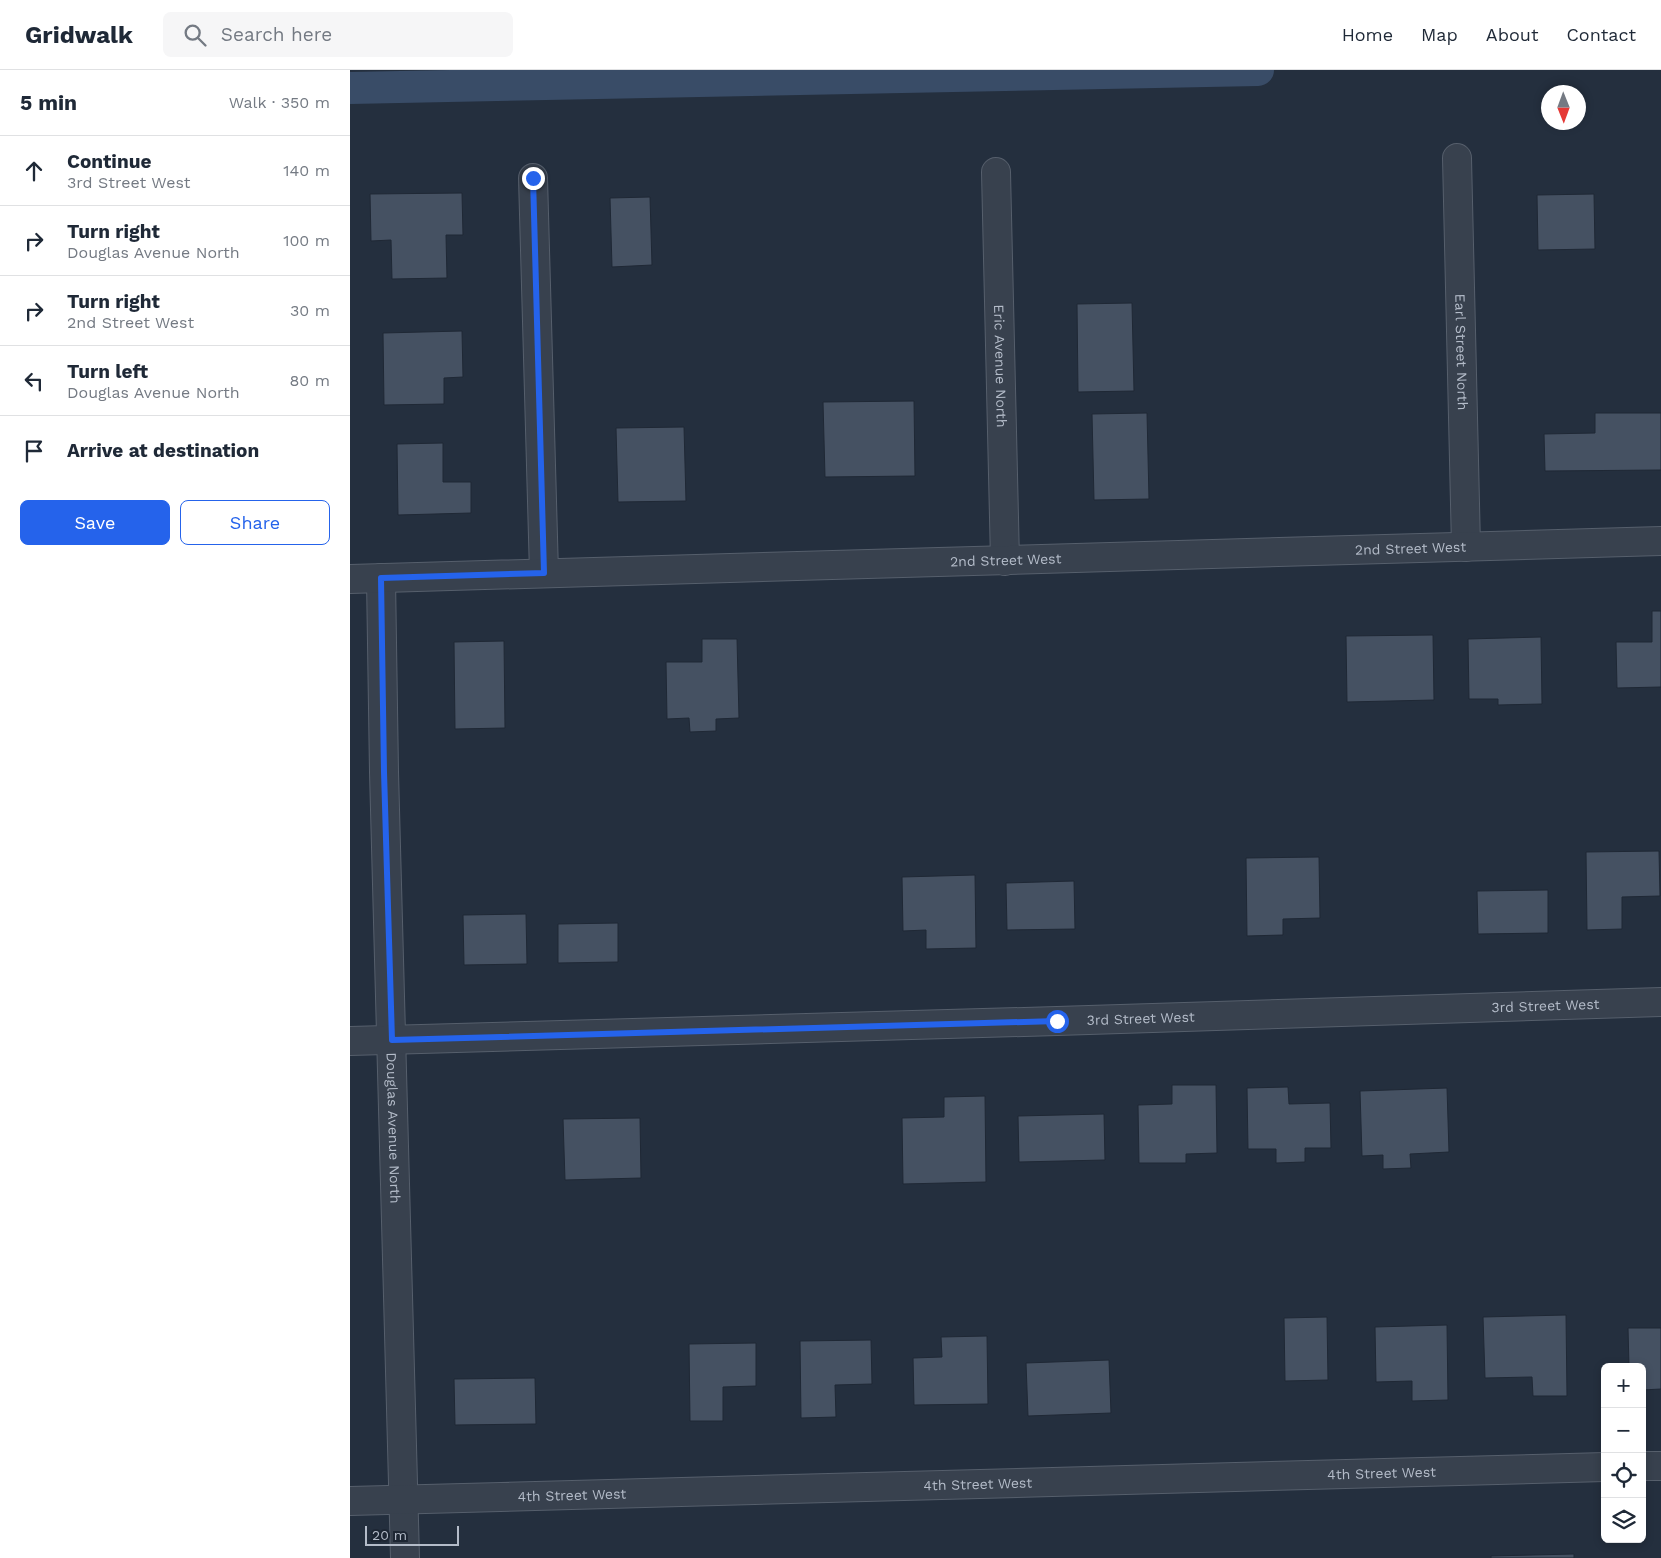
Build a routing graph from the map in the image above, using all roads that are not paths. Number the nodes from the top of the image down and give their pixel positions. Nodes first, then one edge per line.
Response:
1 (1457, 158) dead end
2 (996, 172) dead end
3 (533, 178) dead end
4 (1661, 541) edge
5 (1466, 547) junction
6 (1005, 561) junction
7 (544, 573) junction
8 (381, 578) junction
9 (350, 579) edge
10 (1661, 1002) edge
11 (392, 1040) junction
12 (350, 1041) edge
13 (1646, 1466) edge
14 (1661, 1466) edge
15 (1601, 1467) edge
16 (404, 1500) junction
17 (350, 1501) edge
18 (405, 1558) edge

1 - 5 street, Earl Street North
2 - 6 street, Eric Avenue North
3 - 7 street
4 - 5 street, 2nd Street West
5 - 6 street, 2nd Street West
6 - 7 street, 2nd Street West
7 - 8 street, 2nd Street West
8 - 9 street, 2nd Street West
8 - 11 street, Douglas Avenue North
10 - 11 street, 3rd Street West
11 - 12 street, 3rd Street West
11 - 16 street, Douglas Avenue North
13 - 14 street
15 - 16 street, 4th Street West
16 - 17 street, 4th Street West
16 - 18 street, Douglas Avenue North

